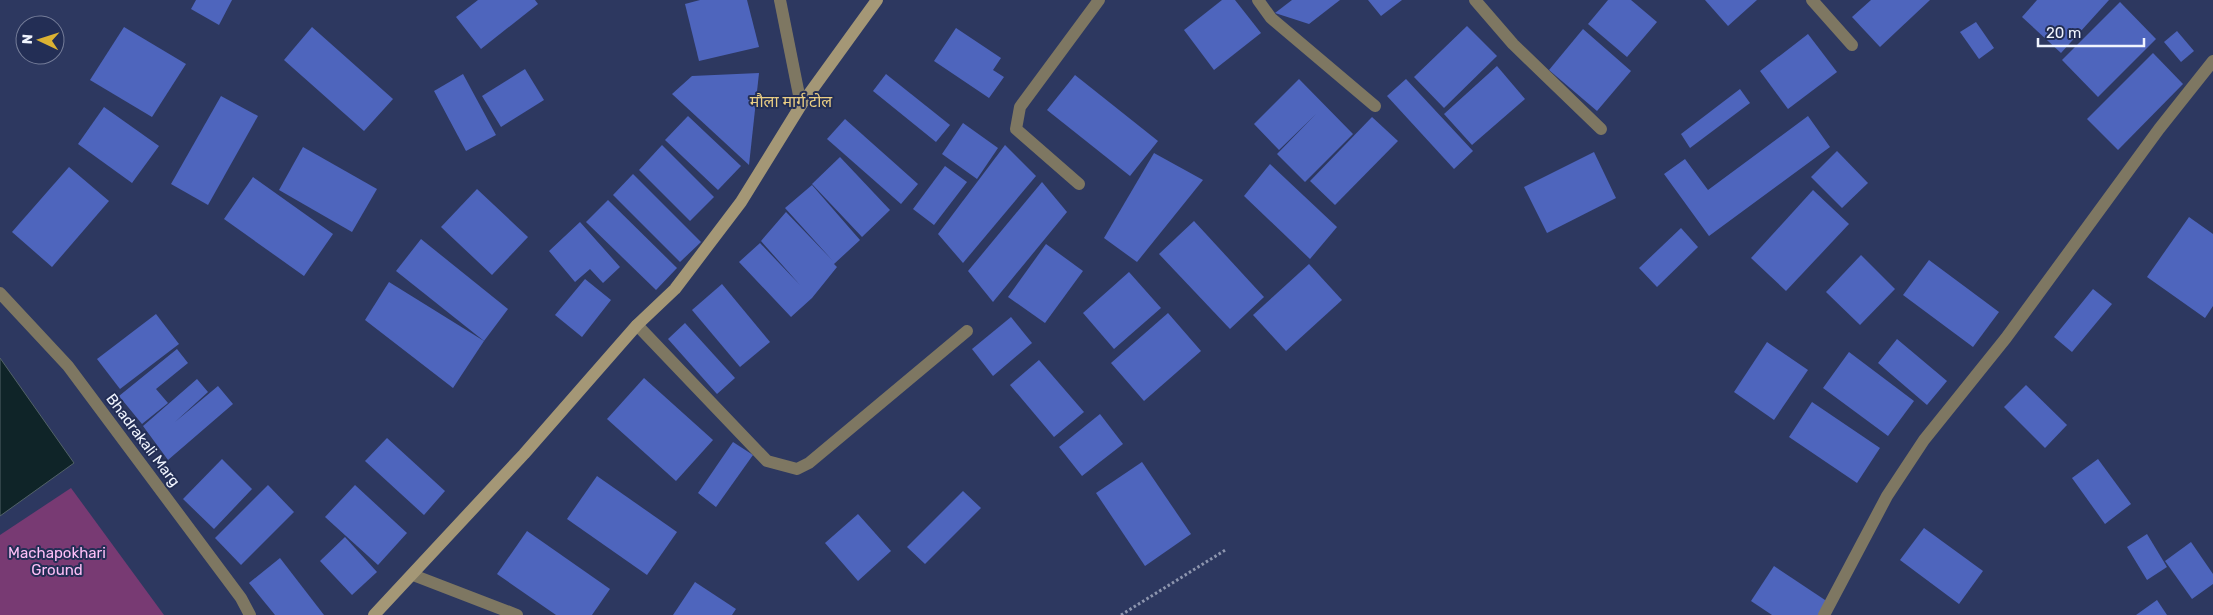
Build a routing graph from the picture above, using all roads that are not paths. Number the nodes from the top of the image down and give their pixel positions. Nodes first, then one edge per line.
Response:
1 (780, 0) edge
2 (876, 0) edge
3 (1099, 0) edge
4 (1258, 0) edge
5 (1476, 0) edge
6 (1812, 0) edge
7 (1852, 45) dead end
8 (2213, 61) edge
9 (801, 105) junction
10 (1375, 106) dead end
11 (1601, 129) dead end
12 (1079, 184) dead end
13 (0, 293) edge
14 (637, 325) junction
15 (967, 330) dead end
16 (413, 575) junction
17 (250, 615) edge
18 (374, 615) edge
19 (517, 615) edge
20 (1824, 615) edge

1 - 9 street
2 - 9 main road
3 - 12 street
4 - 10 street
5 - 11 street
6 - 7 street
8 - 20 street
9 - 14 main road
13 - 17 street, Bhadrakali Marg
14 - 15 street
14 - 16 main road
16 - 18 main road
16 - 19 street

